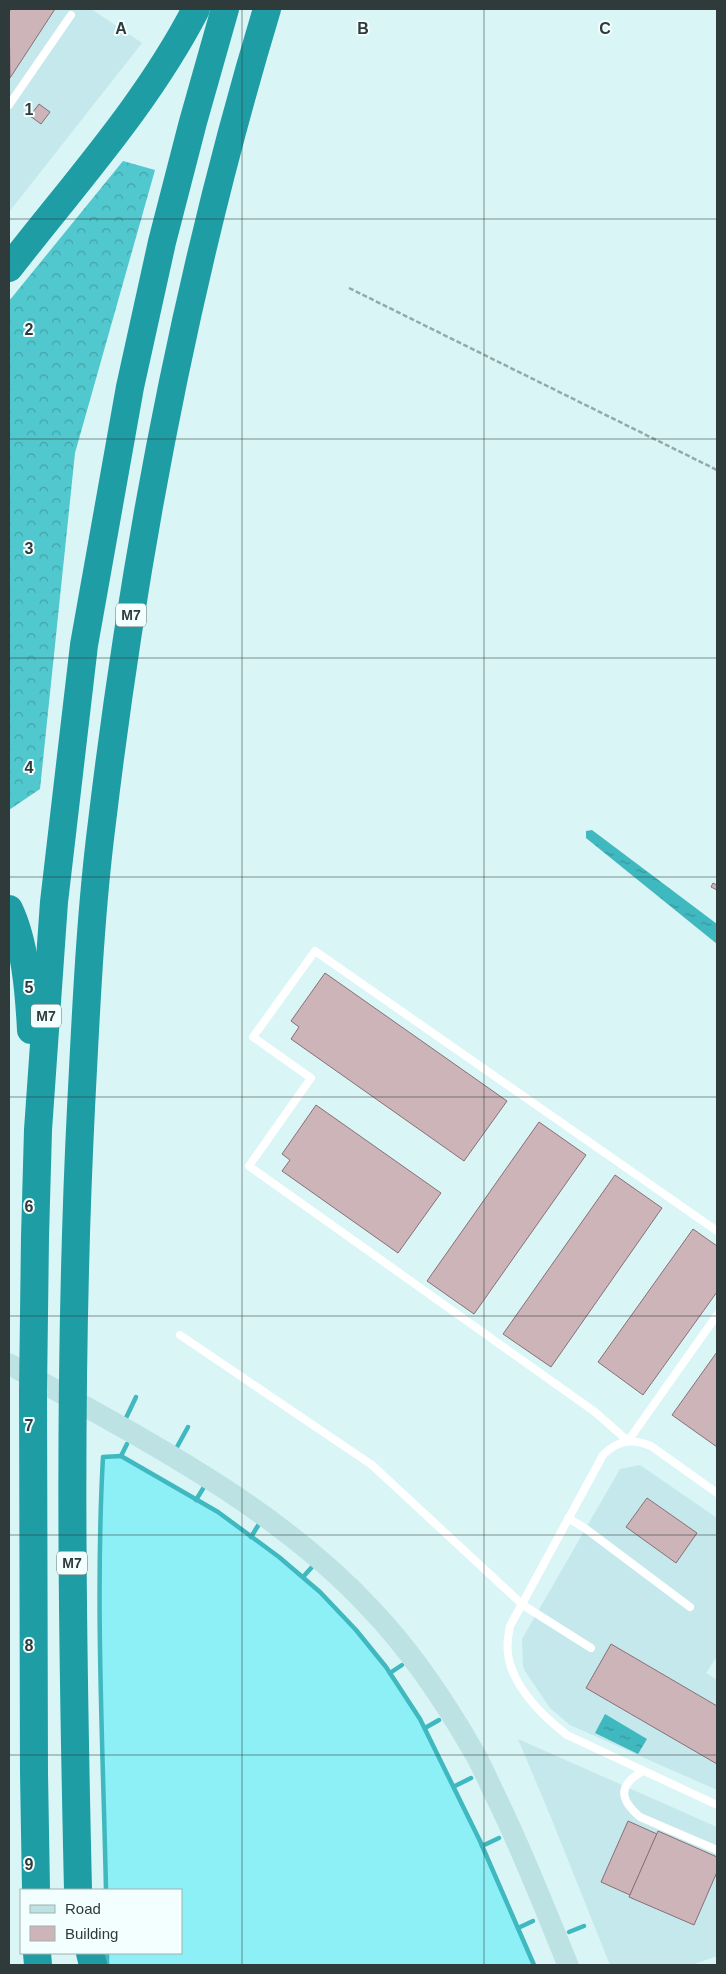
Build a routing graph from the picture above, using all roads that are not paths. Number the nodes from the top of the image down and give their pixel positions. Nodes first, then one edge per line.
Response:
1 (196, 9) edge
2 (225, 9) edge
3 (266, 9) edge
4 (71, 15) dead end
5 (9, 105) edge
6 (9, 268) edge
7 (9, 909) edge
8 (38, 1130) junction
9 (717, 1231) edge
10 (717, 1315) edge
11 (180, 1335) dead end
12 (9, 1364) edge
13 (628, 1441) junction
14 (717, 1493) edge
15 (568, 1518) junction
16 (523, 1605) junction
17 (690, 1607) dead end
18 (591, 1648) dead end
19 (643, 1770) junction
20 (717, 1805) edge
21 (717, 1850) edge
22 (36, 1889) edge
23 (78, 1889) edge
24 (568, 1965) edge

1 - 6 highway
2 - 8 highway, M7
3 - 23 highway, M7
4 - 5 lane
7 - 8 highway
8 - 22 highway, M7
9 - 13 lane
10 - 13 lane
11 - 16 lane
12 - 24 main road
13 - 14 lane
13 - 15 lane
15 - 16 lane
15 - 17 lane
16 - 18 lane
16 - 19 lane
19 - 20 lane
19 - 21 lane

